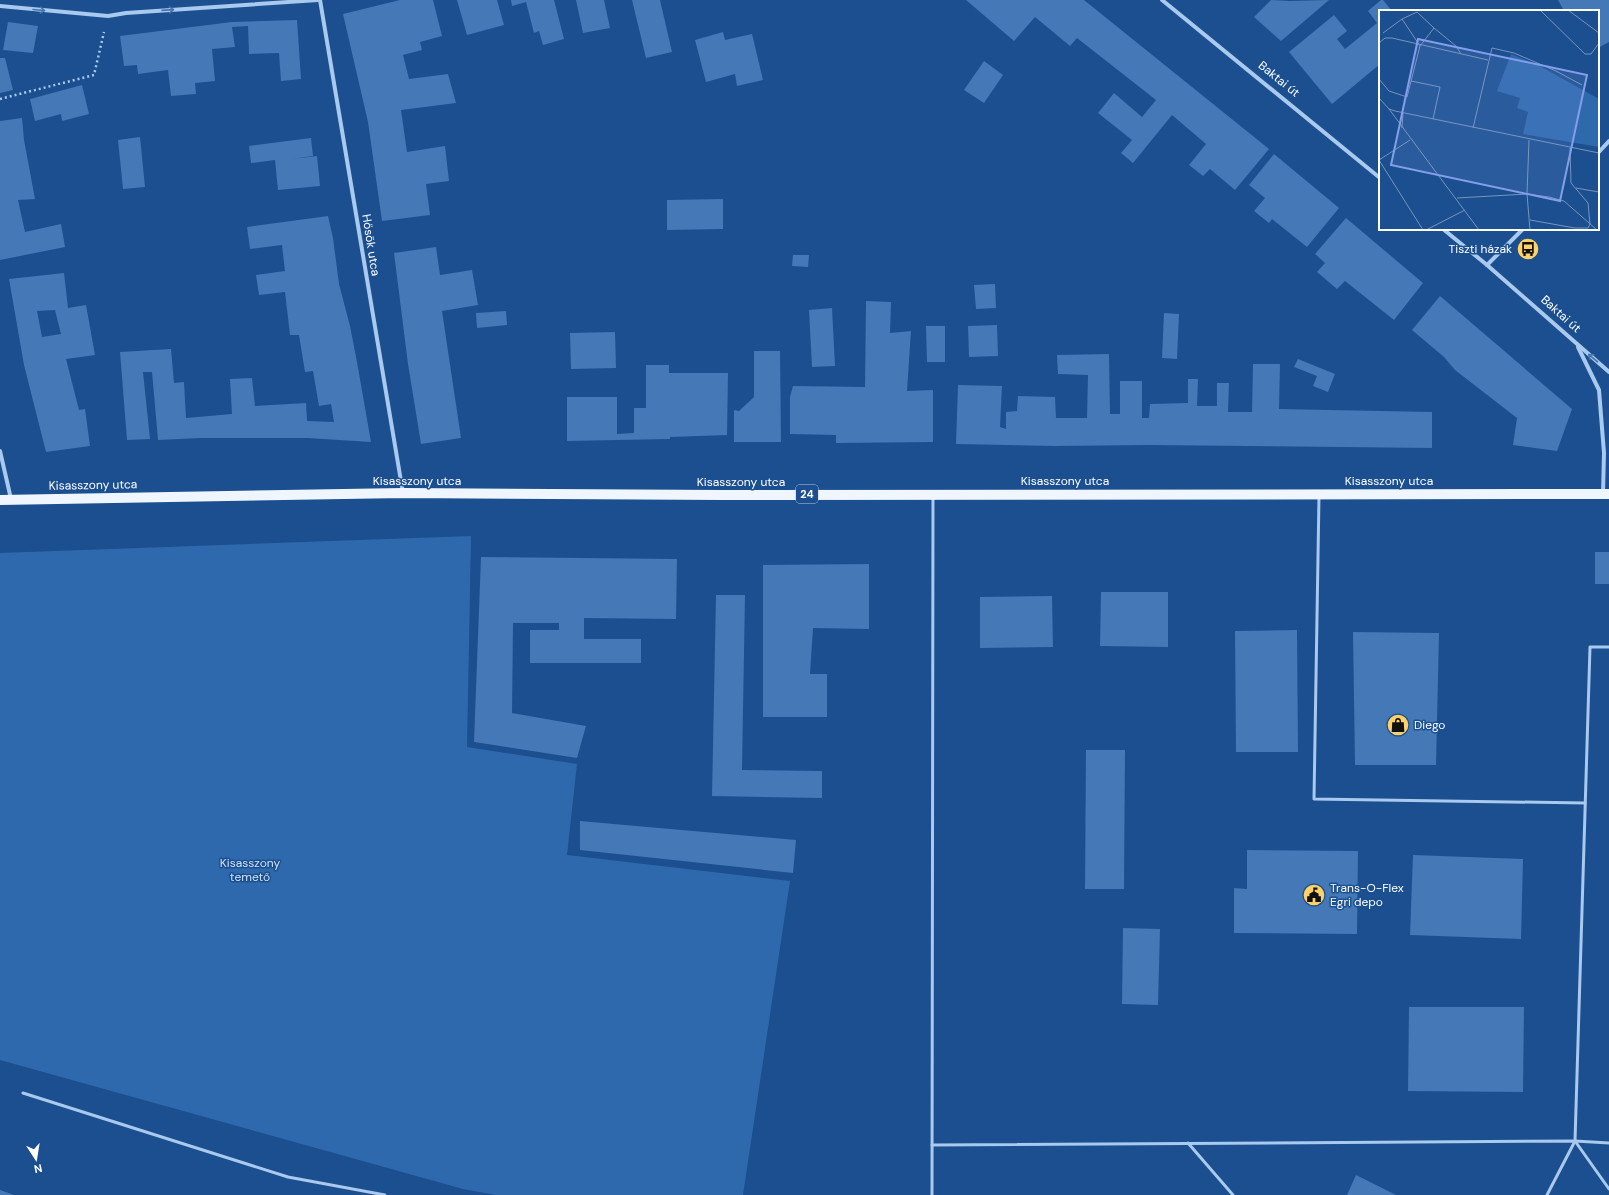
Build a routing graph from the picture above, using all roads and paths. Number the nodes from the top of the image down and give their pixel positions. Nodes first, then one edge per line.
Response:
1 (319, 0) edge
2 (1162, 0) edge
3 (0, 6) edge
4 (108, 16) junction
5 (0, 99) edge
6 (1609, 142) edge
7 (1599, 152) edge
8 (1379, 177) edge
9 (1444, 230) edge
10 (1522, 230) edge
11 (1487, 265) junction
12 (1577, 345) junction
13 (1609, 372) edge
14 (0, 452) edge
15 (403, 493) junction
16 (933, 494) junction
17 (1319, 494) junction
18 (1606, 494) edge
19 (0, 500) edge
20 (11, 500) junction
21 (1609, 647) edge
22 (1585, 803) junction
23 (23, 1093) dead end
24 (1575, 1141) junction
25 (1188, 1143) junction
26 (1609, 1143) edge
27 (932, 1145) junction
28 (1609, 1189) edge
29 (385, 1195) edge
30 (932, 1195) edge
31 (1233, 1195) edge
32 (1547, 1195) edge

4 -> 1 street
1 - 15 street, Hősök utca
2 - 8 street, Baktai út
3 -> 4 street
4 - 5 path
6 - 7 street
9 - 11 street, Baktai út
10 - 11 street
11 - 12 street, Baktai út
13 -> 12 street
12 - 18 street, Baktai út
14 - 20 street
15 - 16 main road, Kisasszony utca / 24
15 - 20 main road, Kisasszony utca / 24
16 - 17 main road, Kisasszony utca / 24
16 - 27 lane
17 - 18 main road, Kisasszony utca / 24
17 - 22 lane
19 - 20 main road, Kisasszony utca / 24
21 - 22 lane
22 - 24 lane
23 - 29 lane
24 - 25 lane
24 - 26 lane
24 - 28 lane
24 - 32 lane
25 - 27 lane
25 - 31 lane
27 - 30 lane

